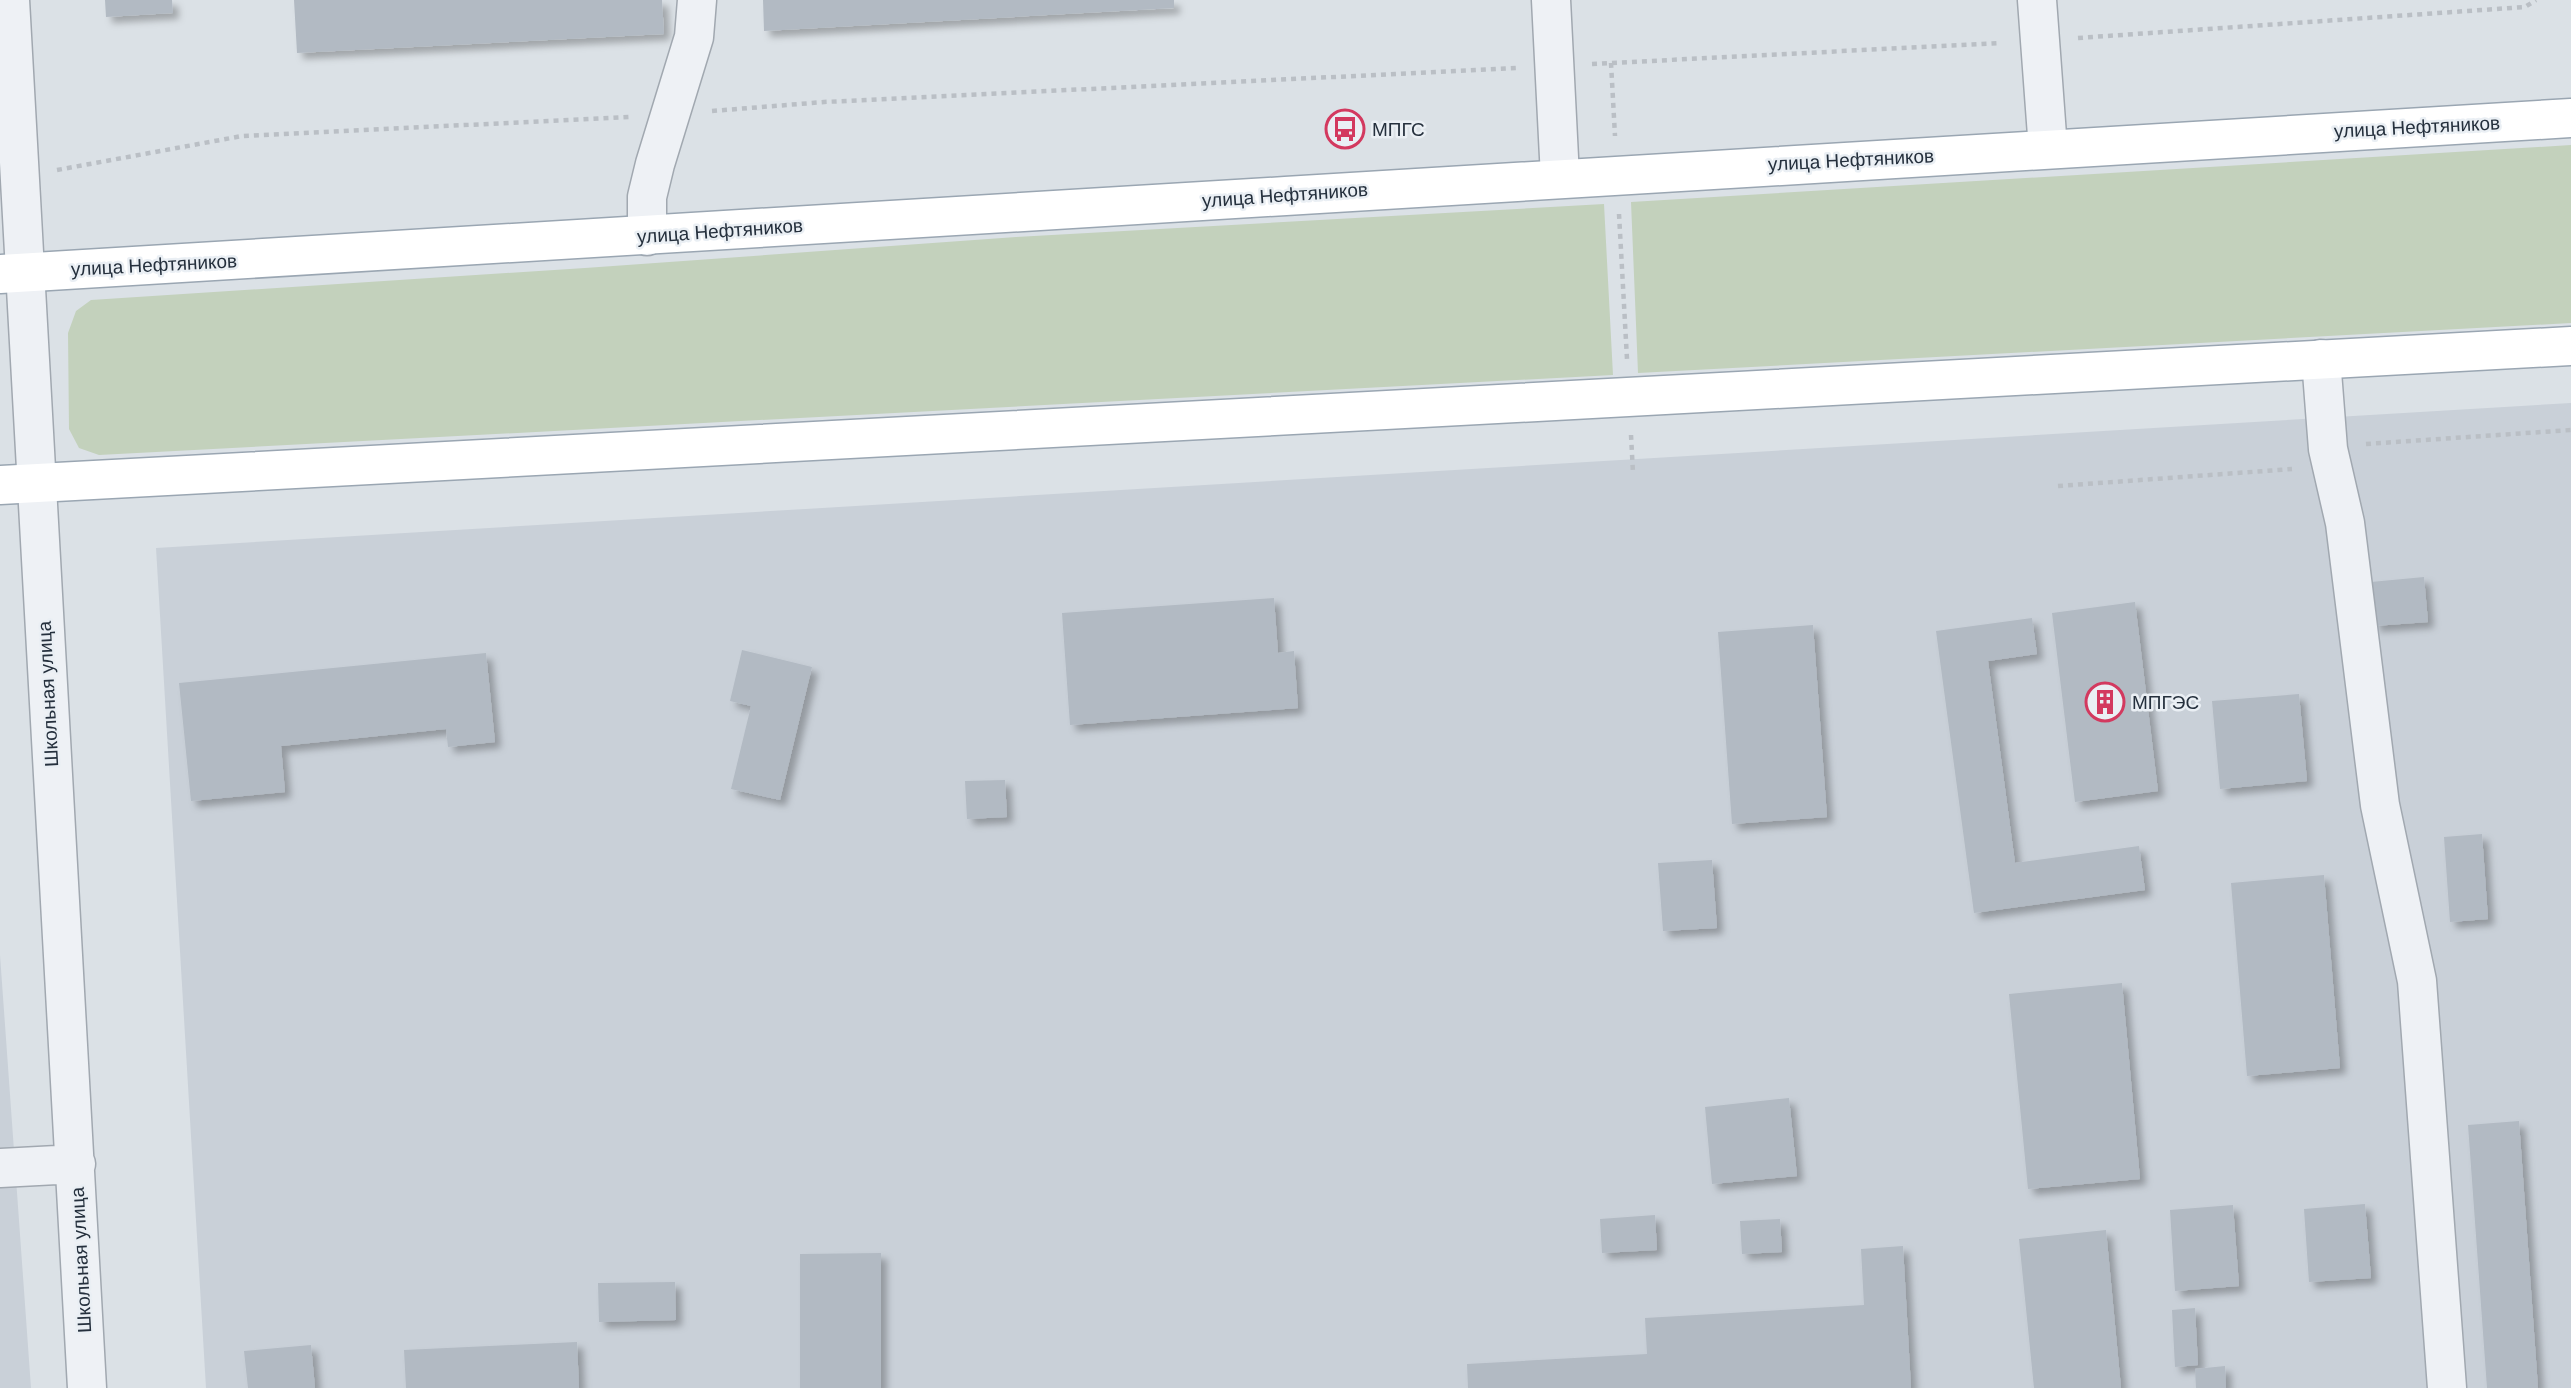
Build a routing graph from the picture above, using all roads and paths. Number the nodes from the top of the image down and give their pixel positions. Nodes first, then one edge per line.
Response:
1 (10, 0) edge
2 (696, 0) edge
3 (1551, 0) edge
4 (2037, 0) edge
5 (2536, 0) edge
6 (2041, 40) junction
7 (1611, 63) junction
8 (1554, 66) junction
9 (671, 115) junction
10 (2571, 118) edge
11 (2048, 149) junction
12 (1617, 174) junction
13 (1560, 177) junction
14 (19, 178) junction
15 (647, 236) junction
16 (12, 273) edge
17 (2571, 345) edge
18 (2321, 359) junction
19 (1629, 397) junction
20 (1633, 473) dead end
21 (18, 484) edge
22 (76, 1164) junction
23 (0, 1168) edge
24 (88, 1388) edge
25 (2447, 1388) edge

1 - 14 street, Школьная улица
2 - 9 street
3 - 8 street
4 - 6 street
5 - 6 path
6 - 7 path
6 - 11 street
7 - 8 path
7 - 12 path
8 - 9 path
8 - 13 street
9 - 14 path
9 - 15 street
10 - 11 main road, улица Нефтяников
11 - 12 main road, улица Нефтяников
12 - 13 main road, улица Нефтяников
12 - 19 path
13 - 15 main road, улица Нефтяников
14 - 16 street, Школьная улица
15 - 16 main road, улица Нефтяников
16 - 21 street, Школьная улица
17 - 18 main road
18 - 19 main road
18 - 25 street
19 - 20 path
19 - 21 main road
21 - 22 street, Школьная улица
22 - 23 street
22 - 24 street, Школьная улица

